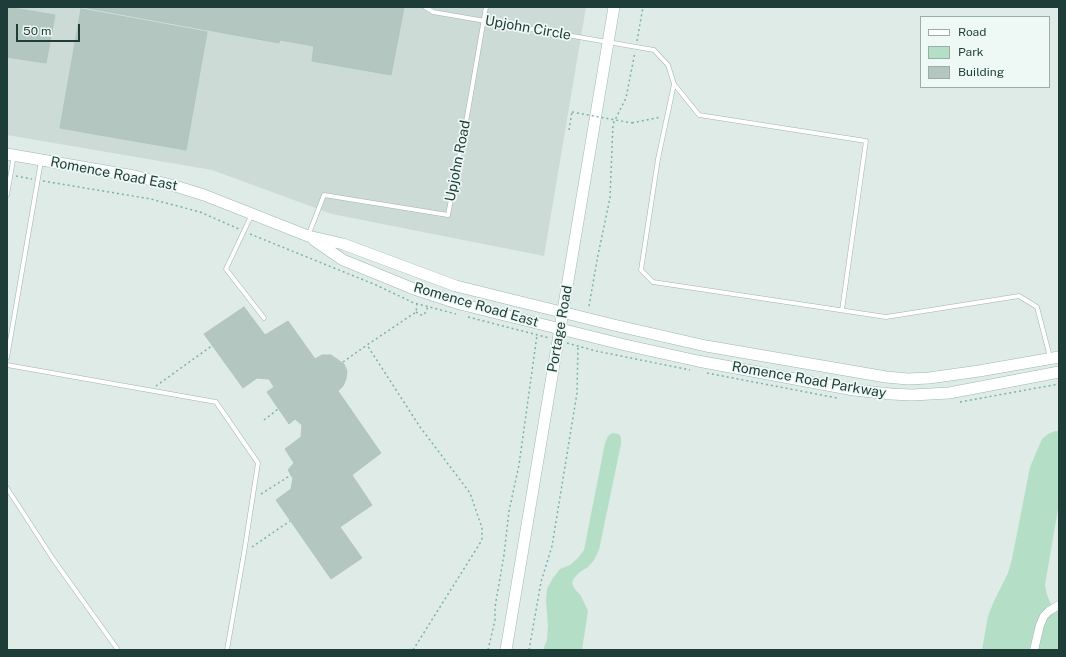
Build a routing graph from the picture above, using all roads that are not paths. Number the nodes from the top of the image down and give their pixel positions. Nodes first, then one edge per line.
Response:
1 (425, 7) edge
2 (486, 7) edge
3 (614, 7) edge
4 (484, 21) junction
5 (608, 42) junction
6 (674, 84) junction
7 (10, 154) edge
8 (41, 160) junction
9 (7, 195) edge
10 (252, 214) junction
11 (308, 236) junction
12 (842, 310) junction
13 (563, 313) junction
14 (264, 318) dead end
15 (561, 328) junction
16 (1055, 357) edge
17 (7, 358) edge
18 (7, 365) edge
19 (1056, 373) edge
20 (7, 488) edge
21 (1059, 606) edge
22 (118, 650) edge
23 (227, 650) edge
24 (506, 650) edge
25 (1034, 650) edge

1 - 4 lane, Upjohn Circle
2 - 4 lane, Upjohn Road
3 - 5 street, Portage Road
4 - 5 lane, Upjohn Circle
4 - 11 lane, Upjohn Road
5 - 6 lane, Upjohn Circle
5 - 13 street, Portage Road
6 - 12 lane
6 - 12 lane
7 - 8 street, Romence Road East
7 - 9 lane
8 - 10 street, Romence Road East
8 - 17 lane
10 - 11 street, Romence Road East
10 - 14 lane
11 - 13 street, Romence Road East
11 - 15 street, Romence Road East
12 - 16 lane
13 - 15 street, Portage Road
13 - 16 street, Romence Road Parkway
15 - 19 street, Romence Road Parkway
15 - 24 street, Portage Road
16 - 19 street
18 - 23 lane
20 - 22 lane
21 - 25 street

